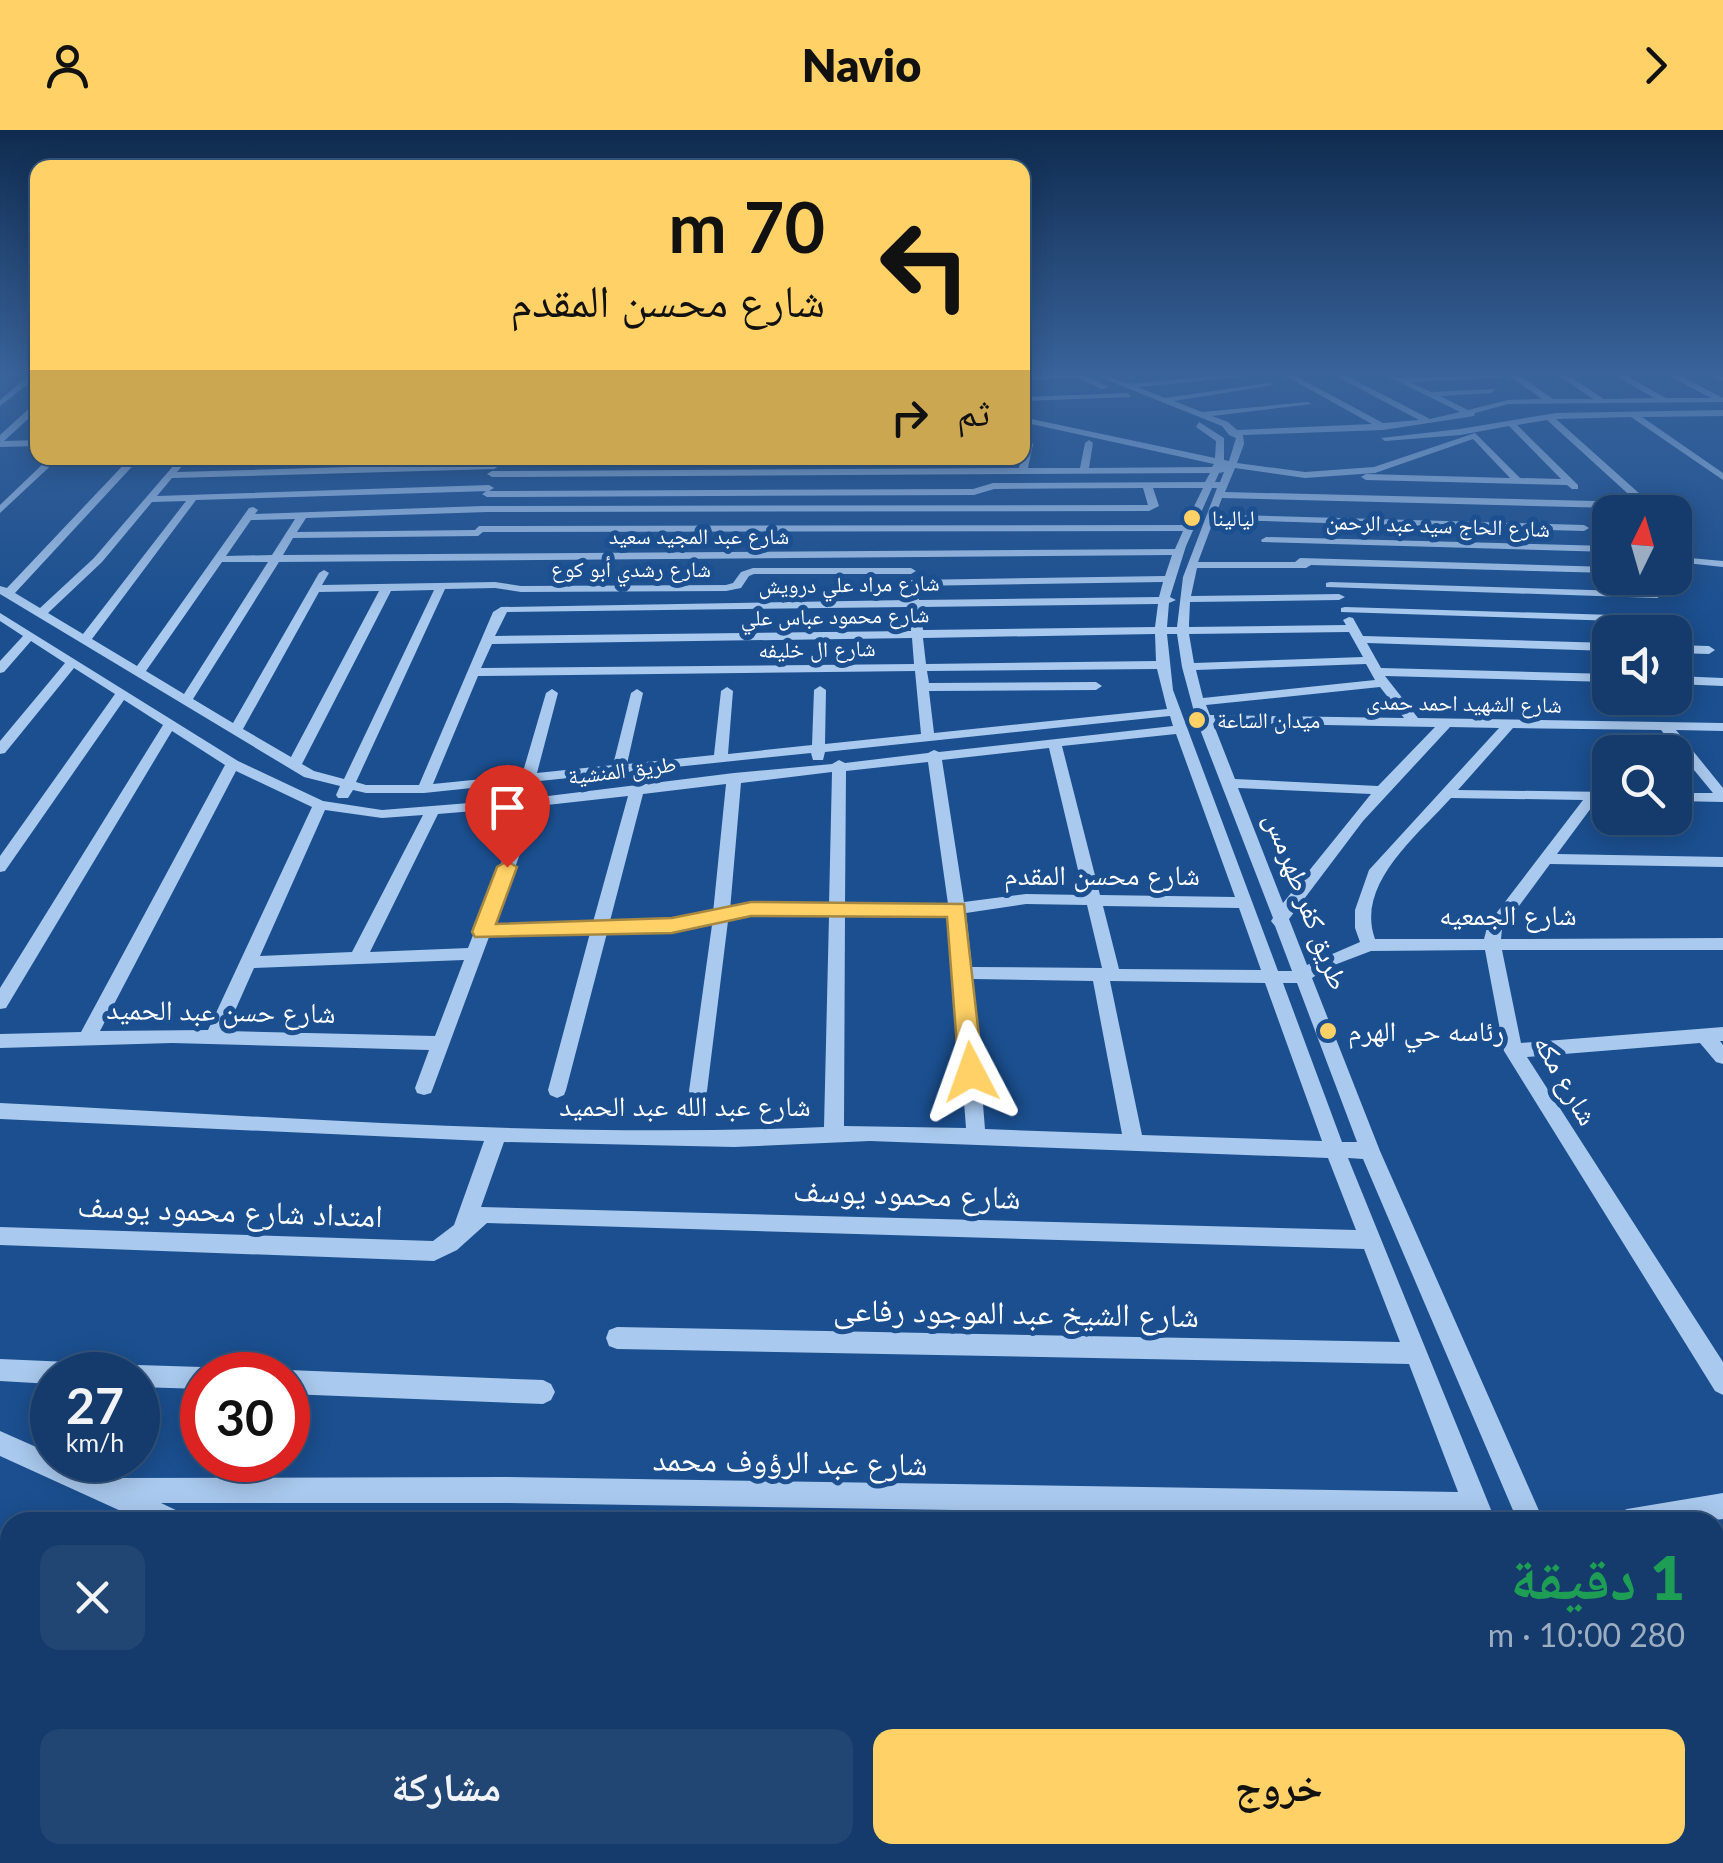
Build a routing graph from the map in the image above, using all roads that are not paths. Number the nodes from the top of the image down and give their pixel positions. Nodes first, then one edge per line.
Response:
1 (1087, 455) edge
2 (1147, 455) edge
3 (1219, 455) edge
4 (1231, 455) edge
5 (1427, 455) edge
6 (1493, 455) edge
7 (1539, 455) edge
8 (1590, 455) edge
9 (1691, 455) edge
10 (47, 465) edge
11 (128, 465) edge
12 (179, 465) edge
13 (561, 465) edge
14 (620, 465) edge
15 (737, 465) edge
16 (791, 465) edge
17 (974, 465) edge
18 (1025, 465) edge
19 (494, 466) edge
20 (1023, 471) junction
21 (1084, 471) junction
22 (791, 472) junction
23 (973, 472) junction
24 (736, 473) junction
25 (761, 473) junction
26 (558, 474) junction
27 (618, 474) junction
28 (170, 475) junction
29 (1355, 475) junction
30 (1723, 477) edge
31 (1220, 480) junction
32 (1519, 482) junction
33 (1570, 482) junction
34 (1147, 486) junction
35 (488, 491) junction
36 (759, 493) junction
37 (263, 495) junction
38 (1635, 495) edge
39 (194, 497) junction
40 (1371, 498) junction
41 (150, 499) junction
42 (1592, 504) joint
43 (0, 510) edge
44 (483, 510) junction
45 (302, 516) junction
46 (248, 517) junction
47 (1234, 518) junction
48 (907, 528) junction
49 (1095, 528) junction
50 (1190, 528) junction
51 (1584, 528) dead end
52 (478, 531) junction
53 (290, 535) junction
54 (1266, 540) junction
55 (1592, 549) edge
56 (1104, 553) junction
57 (910, 554) junction
58 (471, 558) junction
59 (218, 559) junction
60 (274, 559) junction
61 (1186, 559) junction
62 (1692, 561) edge
63 (1303, 563) junction
64 (1723, 564) edge
65 (1592, 570) edge
66 (324, 574) dead end
67 (911, 577) junction
68 (1168, 579) junction
69 (1330, 585) junction
70 (441, 586) junction
71 (465, 586) junction
72 (388, 587) junction
73 (315, 589) junction
74 (4, 591) edge
75 (1592, 593) edge
76 (1185, 599) junction
77 (1162, 600) junction
78 (913, 603) junction
79 (1342, 604) junction
80 (40, 614) junction
81 (0, 616) edge
82 (1592, 616) edge
83 (1158, 633) junction
84 (1183, 633) junction
85 (1076, 634) junction
86 (1354, 634) junction
87 (30, 635) junction
88 (916, 636) junction
89 (84, 640) junction
90 (487, 640) junction
91 (1592, 646) edge
92 (1692, 649) edge
93 (1709, 650) dead end
94 (72, 662) junction
95 (1089, 666) junction
96 (1162, 666) junction
97 (919, 668) junction
98 (1188, 668) junction
99 (0, 669) edge
100 (474, 672) junction
101 (1376, 672) junction
102 (138, 673) junction
103 (1592, 678) edge
104 (1692, 681) edge
105 (1723, 682) edge
106 (1096, 686) dead end
107 (922, 687) junction
108 (820, 690) dead end
109 (727, 691) dead end
110 (122, 693) junction
111 (552, 693) dead end
112 (637, 693) dead end
113 (186, 702) junction
114 (1201, 710) junction
115 (1177, 720) junction
116 (1414, 722) junction
117 (1446, 722) junction
118 (170, 724) junction
119 (1509, 724) junction
120 (1665, 726) junction
121 (1723, 727) edge
122 (235, 730) junction
123 (1054, 742) junction
124 (931, 746) junction
125 (819, 749) junction
126 (0, 750) edge
127 (721, 759) junction
128 (233, 764) junction
129 (839, 764) junction
130 (294, 765) junction
131 (818, 767) junction
132 (619, 769) junction
133 (734, 777) junction
134 (528, 779) junction
135 (1226, 783) junction
136 (348, 786) junction
137 (637, 788) junction
138 (424, 789) junction
139 (1378, 790) junction
140 (1448, 794) junction
141 (1592, 796) edge
142 (1692, 797) edge
143 (1723, 798) edge
144 (532, 802) junction
145 (328, 806) junction
146 (1592, 807) edge
147 (432, 812) junction
148 (1545, 858) junction
149 (1723, 862) edge
150 (0, 867) edge
151 (1094, 901) junction
152 (1245, 903) junction
153 (956, 909) junction
154 (837, 910) junction
155 (722, 916) junction
156 (1279, 921) junction
157 (602, 928) junction
158 (482, 932) junction
159 (1492, 942) junction
160 (1723, 944) edge
161 (1369, 946) junction
162 (474, 954) junction
163 (358, 958) junction
164 (248, 962) junction
165 (963, 973) junction
166 (1106, 975) junction
167 (1272, 977) junction
168 (1301, 977) junction
169 (0, 1003) edge
170 (1714, 1034) edge
171 (88, 1036) junction
172 (214, 1037) junction
173 (0, 1041) edge
174 (440, 1043) junction
175 (1513, 1051) junction
176 (1723, 1058) edge
177 (424, 1088) dead end
178 (557, 1090) dead end
179 (698, 1091) dead end
180 (0, 1111) edge
181 (834, 1132) junction
182 (496, 1134) junction
183 (976, 1138) junction
184 (1134, 1143) junction
185 (1335, 1150) junction
186 (1370, 1150) junction
187 (459, 1234) junction
188 (0, 1236) edge
189 (1370, 1240) junction
190 (617, 1338) dead end
191 (1414, 1353) junction
192 (0, 1370) edge
193 (30, 1371) edge
194 (310, 1383) edge
195 (1723, 1383) edge
196 (542, 1392) dead end
197 (0, 1444) edge
198 (104, 1491) junction
199 (1723, 1506) edge
200 (151, 1512) edge
201 (1398, 1512) edge
202 (1478, 1512) edge
203 (1527, 1512) edge
204 (1687, 1512) edge

1 - 21 street
2 - 31 street
3 - 31 street, طريق كفر طهرمس
4 - 31 street, طريق كفر طهرمس
5 - 29 street
6 - 32 street
7 - 33 street
8 - 38 street
9 - 30 street
10 - 43 street
11 - 74 street
12 - 28 street
13 - 26 street
14 - 27 street
15 - 24 street
16 - 22 street
17 - 23 street
18 - 20 street
19 - 26 street
19 - 28 street
19 - 35 street
20 - 21 street
20 - 23 street
21 - 31 street
22 - 23 street
22 - 25 street
24 - 25 street
24 - 27 street
25 - 36 street
26 - 27 street
28 - 41 street
29 - 31 street
29 - 32 street
29 - 40 street
31 - 34 street
31 - 40 street
31 - 47 street
31 - 50 street, طريق كفر طهرمس
31 - 61 street, طريق كفر طهرمس
32 - 33 street
33 - 42 street
34 - 36 street
34 - 44 street
35 - 36 street
35 - 37 street
35 - 44 street
37 - 39 street
37 - 46 street
39 - 41 street
39 - 89 street
40 - 42 street
41 - 80 street
44 - 45 street
44 - 52 street
45 - 46 street
45 - 53 street
46 - 59 street
47 - 51 street
47 - 54 street
48 - 49 street
48 - 52 street
48 - 57 street
49 - 50 street
49 - 56 street
50 - 61 street, طريق كفر طهرمس
52 - 53 street
52 - 58 street
53 - 60 street
54 - 55 street, شارع الحاج سيد عبد الرحمن
54 - 63 street
56 - 57 street, شارع عبد المجيد سعيد
56 - 61 street, شارع عبد المجيد سعيد
57 - 58 street, شارع عبد المجيد سعيد
57 - 67 street
58 - 60 street, شارع عبد المجيد سعيد
58 - 71 street
59 - 60 street, شارع عبد المجيد سعيد
59 - 102 street
60 - 113 street
61 - 63 street, شارع عبد المجيد سعيد
61 - 68 street, طريق كفر طهرمس
61 - 76 street, طريق كفر طهرمس
62 - 64 street
63 - 65 street, شارع عبد المجيد سعيد
63 - 69 street
66 - 73 street
67 - 68 street, شارع رشدي أبو كوع
67 - 71 street, شارع رشدي أبو كوع
67 - 78 street
68 - 77 street, طريق كفر طهرمس
69 - 75 street
69 - 79 street
70 - 71 street, شارع رشدي أبو كوع
70 - 72 street, شارع رشدي أبو كوع
70 - 136 street
72 - 73 street, شارع رشدي أبو كوع
72 - 130 street
73 - 122 street
74 - 80 street, طريق المنشية
76 - 77 street, شارع مراد علي درويش
76 - 79 street, شارع مراد علي درويش
76 - 84 street, طريق كفر طهرمس
77 - 78 street, شارع مراد علي درويش
77 - 83 street, طريق كفر طهرمس
78 - 88 street
78 - 90 street, شارع مراد علي درويش
79 - 82 street, شارع مراد علي درويش
79 - 86 street
80 - 89 street, طريق المنشية
81 - 87 street, طريق المنشية
83 - 84 street, شارع محمود عباس علي
83 - 85 street, شارع محمود عباس علي
83 - 96 street, طريق كفر طهرمس
84 - 86 street, شارع محمود عباس علي
84 - 98 street, طريق كفر طهرمس
85 - 88 street, شارع محمود عباس علي
85 - 95 street
86 - 91 street, شارع محمود عباس علي
86 - 101 street
87 - 94 street, طريق المنشية
87 - 99 street
88 - 90 street, شارع محمود عباس علي
88 - 97 street
89 - 102 street, طريق المنشية
90 - 100 street
92 - 93 street
94 - 110 street, طريق المنشية
94 - 126 street
95 - 96 street, شارع ال خليفه
95 - 97 street, شارع ال خليفه
96 - 115 street, طريق كفر طهرمس
97 - 100 street, شارع ال خليفه
97 - 107 street
98 - 101 street
98 - 114 street, طريق كفر طهرمس
100 - 138 street
101 - 103 street
101 - 114 street
101 - 116 street
102 - 113 street, طريق المنشية
104 - 105 street
106 - 107 street
107 - 124 street
108 - 125 street
109 - 127 street
110 - 118 street, طريق المنشية
110 - 150 street
111 - 134 street
112 - 132 street
113 - 122 street, طريق المنشية
114 - 116 street, شارع الشهيد احمد حمدى
114 - 135 street, طريق كفر طهرمس
115 - 123 street, طريق المنشية
115 - 124 street, طريق المنشية
115 - 152 street, طريق كفر طهرمس
116 - 117 street, شارع الشهيد احمد حمدى
117 - 119 street, شارع الشهيد احمد حمدى
117 - 139 street
118 - 128 street, طريق المنشية
118 - 169 street
119 - 120 street, شارع الشهيد احمد حمدى
119 - 140 street
120 - 121 street, شارع الشهيد احمد حمدى
120 - 143 street
122 - 130 street, طريق المنشية
123 - 124 street, طريق المنشية
123 - 151 street
124 - 125 street, طريق المنشية
124 - 129 street, طريق المنشية
124 - 153 street
125 - 127 street, طريق المنشية
125 - 131 street
127 - 132 street, طريق المنشية
128 - 145 street, طريق المنشية
128 - 171 street
129 - 131 street, طريق المنشية
129 - 154 street
130 - 136 street, طريق المنشية
131 - 133 street, طريق المنشية
132 - 134 street, طريق المنشية
133 - 137 street, طريق المنشية
133 - 155 street
134 - 138 street, طريق المنشية
135 - 139 street
135 - 156 street, طريق كفر طهرمس
136 - 138 street, طريق المنشية
136 - 145 street
137 - 144 street, طريق المنشية
137 - 157 street
139 - 156 street
140 - 141 street
140 - 161 street
142 - 143 street
144 - 147 street, طريق المنشية
144 - 158 street
145 - 147 street, طريق المنشية
145 - 164 street
146 - 148 street
147 - 163 street
148 - 149 street
148 - 159 street
151 - 152 street, شارع محسن المقدم
151 - 153 street, شارع محسن المقدم
151 - 166 street
152 - 167 street, طريق كفر طهرمس
153 - 154 street, شارع محسن المقدم
153 - 165 street
154 - 155 street, شارع محسن المقدم
154 - 181 street
155 - 157 street, شارع محسن المقدم
155 - 179 street
156 - 168 street, طريق كفر طهرمس
157 - 158 street, شارع محسن المقدم
157 - 178 street
158 - 162 street
159 - 160 street, شارع الجمعيه
159 - 161 street, شارع الجمعيه
159 - 175 street, شارع مكه
161 - 168 street, شارع الجمعيه
162 - 163 street
162 - 174 street
163 - 164 street
164 - 172 street
165 - 166 street
165 - 183 street
166 - 167 street
166 - 184 street
167 - 168 street
167 - 185 street, طريق كفر طهرمس
168 - 186 street, طريق كفر طهرمس
170 - 175 street
170 - 176 street
171 - 172 street, شارع حسن عبد الحميد
171 - 173 street, شارع حسن عبد الحميد
172 - 174 street, شارع حسن عبد الحميد
174 - 177 street
175 - 195 street, شارع مكه
180 - 182 street, شارع عبد الله عبد الحميد
181 - 182 street, شارع عبد الله عبد الحميد
181 - 183 street, شارع عبد الله عبد الحميد
182 - 187 street
183 - 184 street, شارع عبد الله عبد الحميد
184 - 185 street, شارع عبد الله عبد الحميد
185 - 186 street, شارع عبد الله عبد الحميد
185 - 189 street, طريق كفر طهرمس
186 - 203 street, طريق كفر طهرمس
187 - 188 street, امتداد شارع محمود يوسف
187 - 189 street, شارع محمود يوسف
189 - 191 street, طريق كفر طهرمس
190 - 191 street, شارع الشيخ عبد الموجود رفاعى
191 - 202 street, طريق كفر طهرمس
192 - 193 street
194 - 196 street
197 - 198 street
198 - 200 street
198 - 201 street, شارع عبد الرؤوف محمد
199 - 204 street

